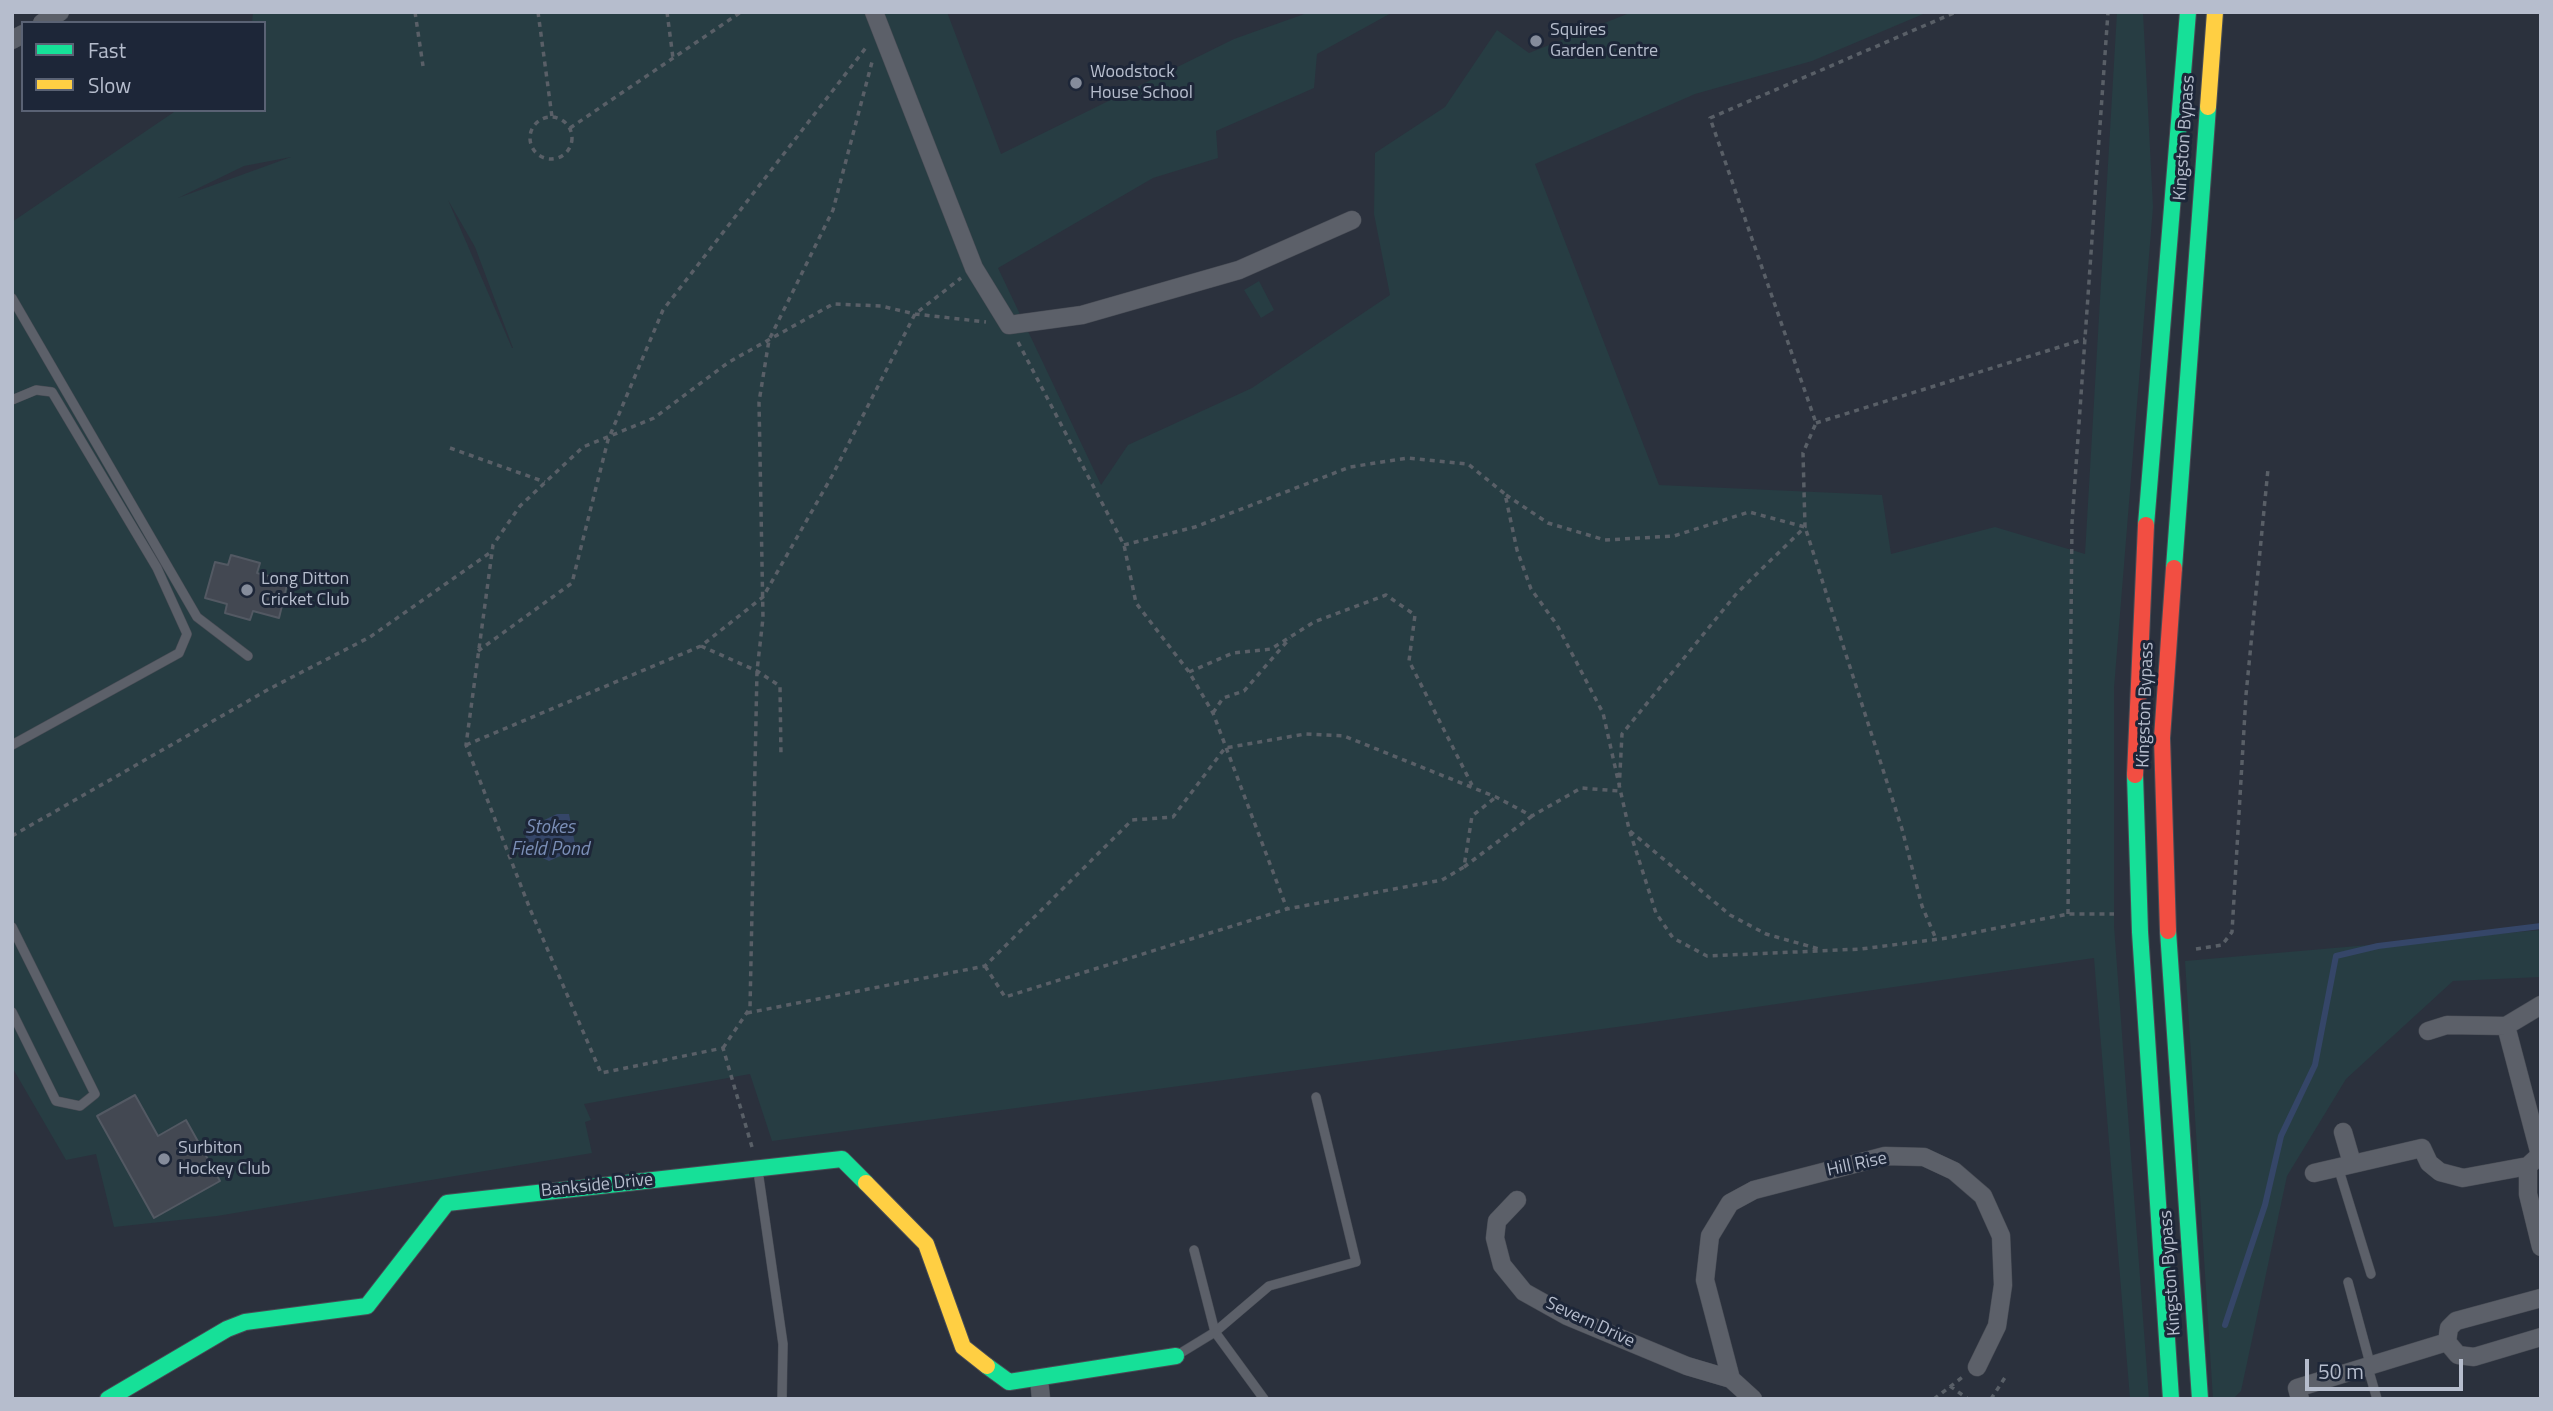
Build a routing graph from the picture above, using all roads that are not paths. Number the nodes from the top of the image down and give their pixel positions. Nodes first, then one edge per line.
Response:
1 (2188, 12) edge
2 (2215, 12) edge
3 (877, 21) edge
4 (2169, 38) dead end
5 (2176, 155) junction
6 (1352, 220) dead end
7 (12, 298) edge
8 (12, 400) edge
9 (248, 656) dead end
10 (12, 746) edge
11 (12, 928) edge
12 (2541, 1005) edge
13 (12, 1012) edge
14 (2507, 1026) junction
15 (2428, 1031) dead end
16 (1316, 1097) dead end
17 (2343, 1132) dead end
18 (2345, 1165) junction
19 (2528, 1166) junction
20 (758, 1168) junction
21 (2314, 1173) dead end
22 (1517, 1200) dead end
23 (2541, 1247) edge
24 (1194, 1250) dead end
25 (2371, 1274) dead end
26 (2348, 1282) dead end
27 (2541, 1298) edge
28 (1215, 1332) junction
29 (2541, 1337) edge
30 (2447, 1342) junction
31 (1176, 1356) joint
32 (1977, 1367) road end
33 (2369, 1367) junction
34 (1039, 1379) junction
35 (1731, 1379) junction
36 (108, 1399) edge
37 (782, 1399) edge
38 (1041, 1399) edge
39 (1264, 1399) edge
40 (1753, 1399) edge
41 (2171, 1399) edge
42 (2200, 1399) edge
43 (2300, 1399) edge
44 (2377, 1399) edge

1 - 5 main road
2 - 42 main road, Kingston Bypass
3 - 6 street
4 - 5 main road
5 - 41 main road, Kingston Bypass
7 - 9 lane
8 - 10 lane
11 - 13 lane
12 - 14 street
14 - 15 street
14 - 19 street
16 - 28 lane
17 - 18 street
18 - 19 street
18 - 21 street
18 - 25 lane
19 - 23 street
20 - 34 main road, Bankside Drive
20 - 36 main road, Bankside Drive
20 - 37 lane
22 - 35 street, Severn Drive
24 - 28 lane
26 - 33 lane
27 - 30 street
28 - 31 lane
28 - 39 lane
29 - 30 street
30 - 33 street
31 - 34 main road, Bankside Drive
32 - 35 street, Hill Rise
33 - 43 street
33 - 44 lane
34 - 38 street
35 - 40 street, Severn Drive

